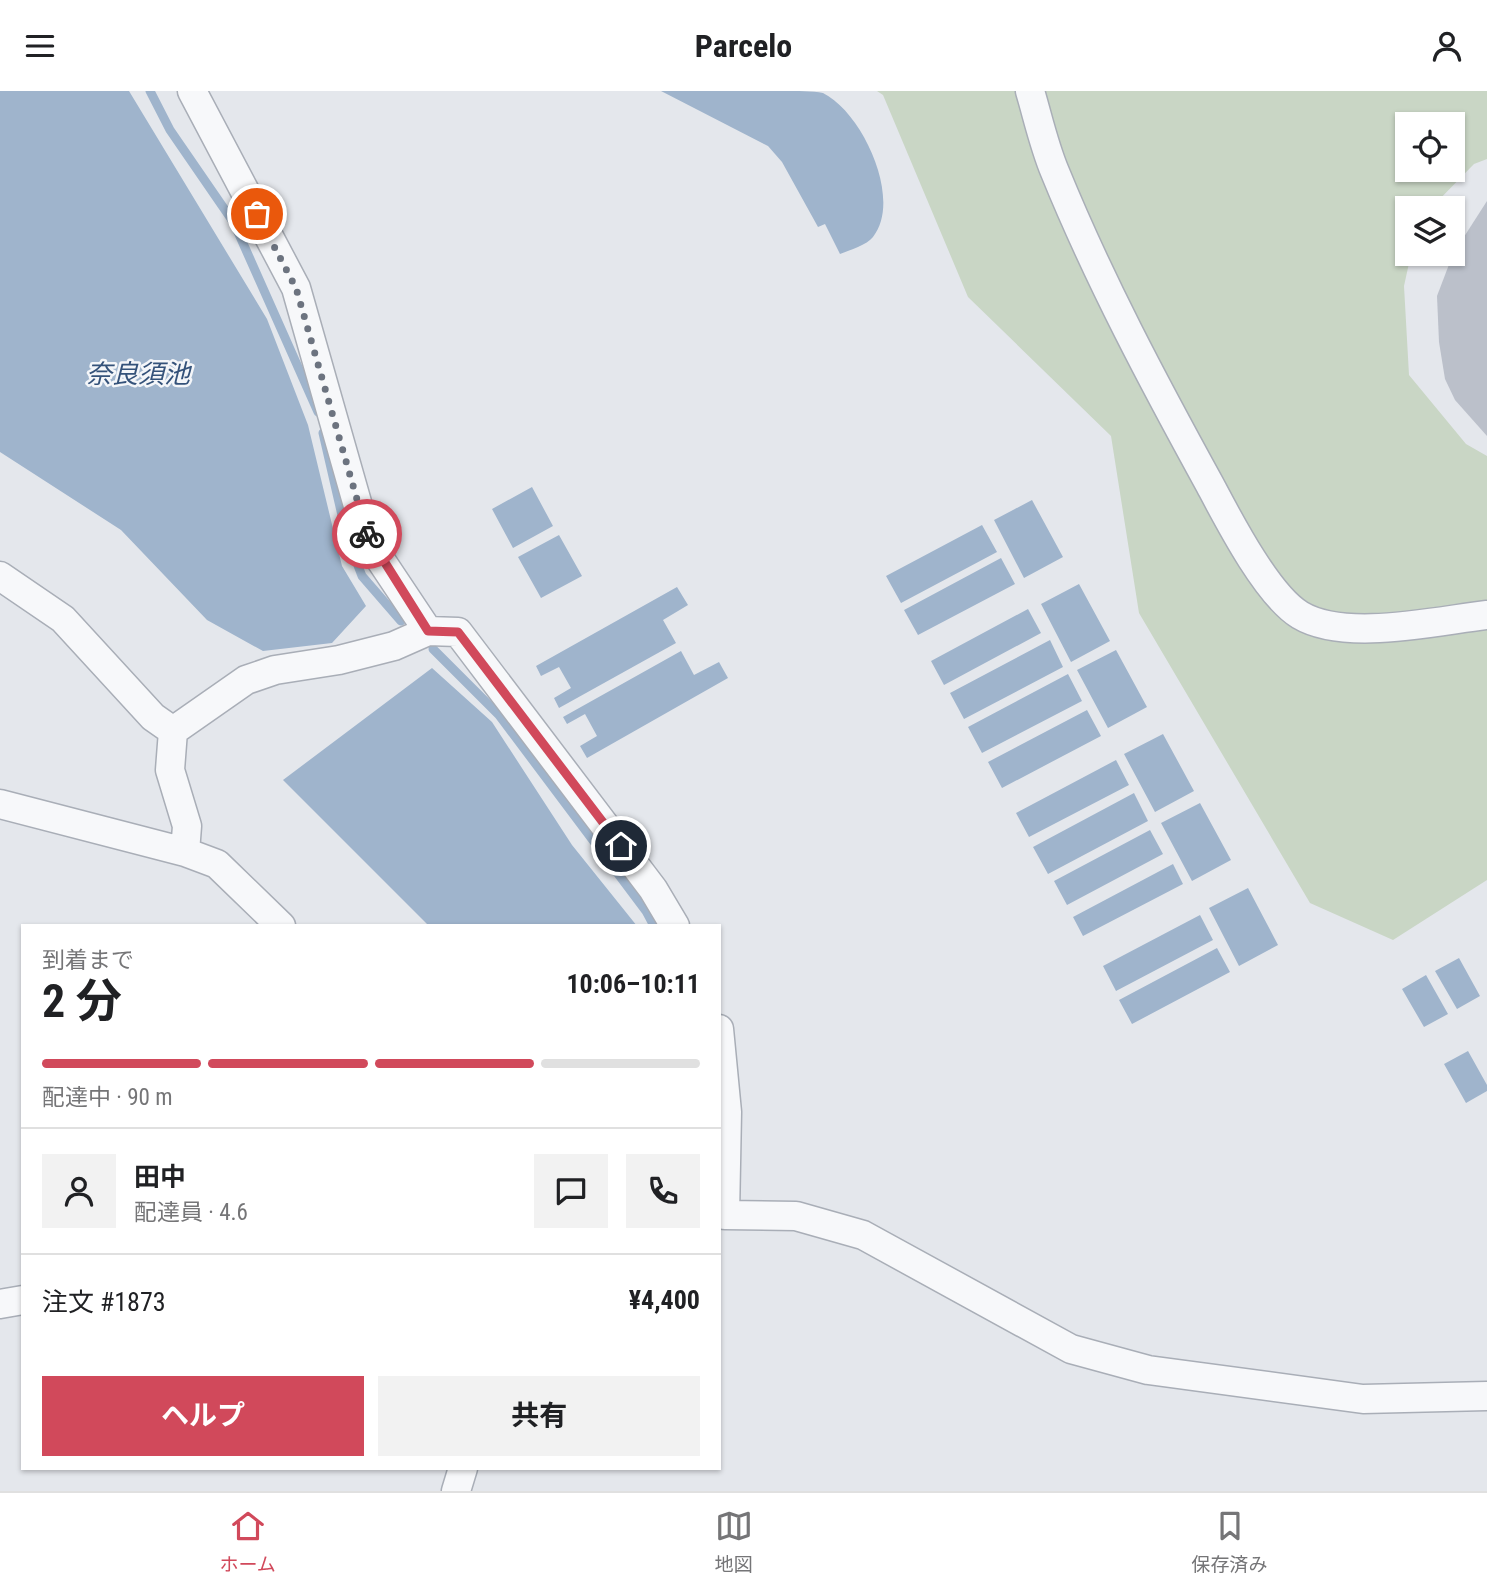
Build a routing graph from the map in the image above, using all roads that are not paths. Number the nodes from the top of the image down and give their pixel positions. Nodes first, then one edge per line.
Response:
1 (192, 91) edge
2 (1030, 91) edge
3 (0, 576) edge
4 (1487, 615) edge
5 (428, 631) junction
6 (173, 731) junction
7 (0, 804) edge
8 (185, 852) junction
9 (279, 924) edge
10 (674, 924) edge
11 (721, 1050) edge
12 (722, 1216) edge
13 (21, 1300) edge
14 (0, 1304) edge
15 (1487, 1396) edge
16 (462, 1470) edge
17 (456, 1491) edge

1 - 5 street
2 - 4 street
3 - 6 street
5 - 6 street
5 - 10 street
6 - 8 street
7 - 8 street
8 - 9 street
11 - 12 street
12 - 15 street
13 - 14 street
16 - 17 street

